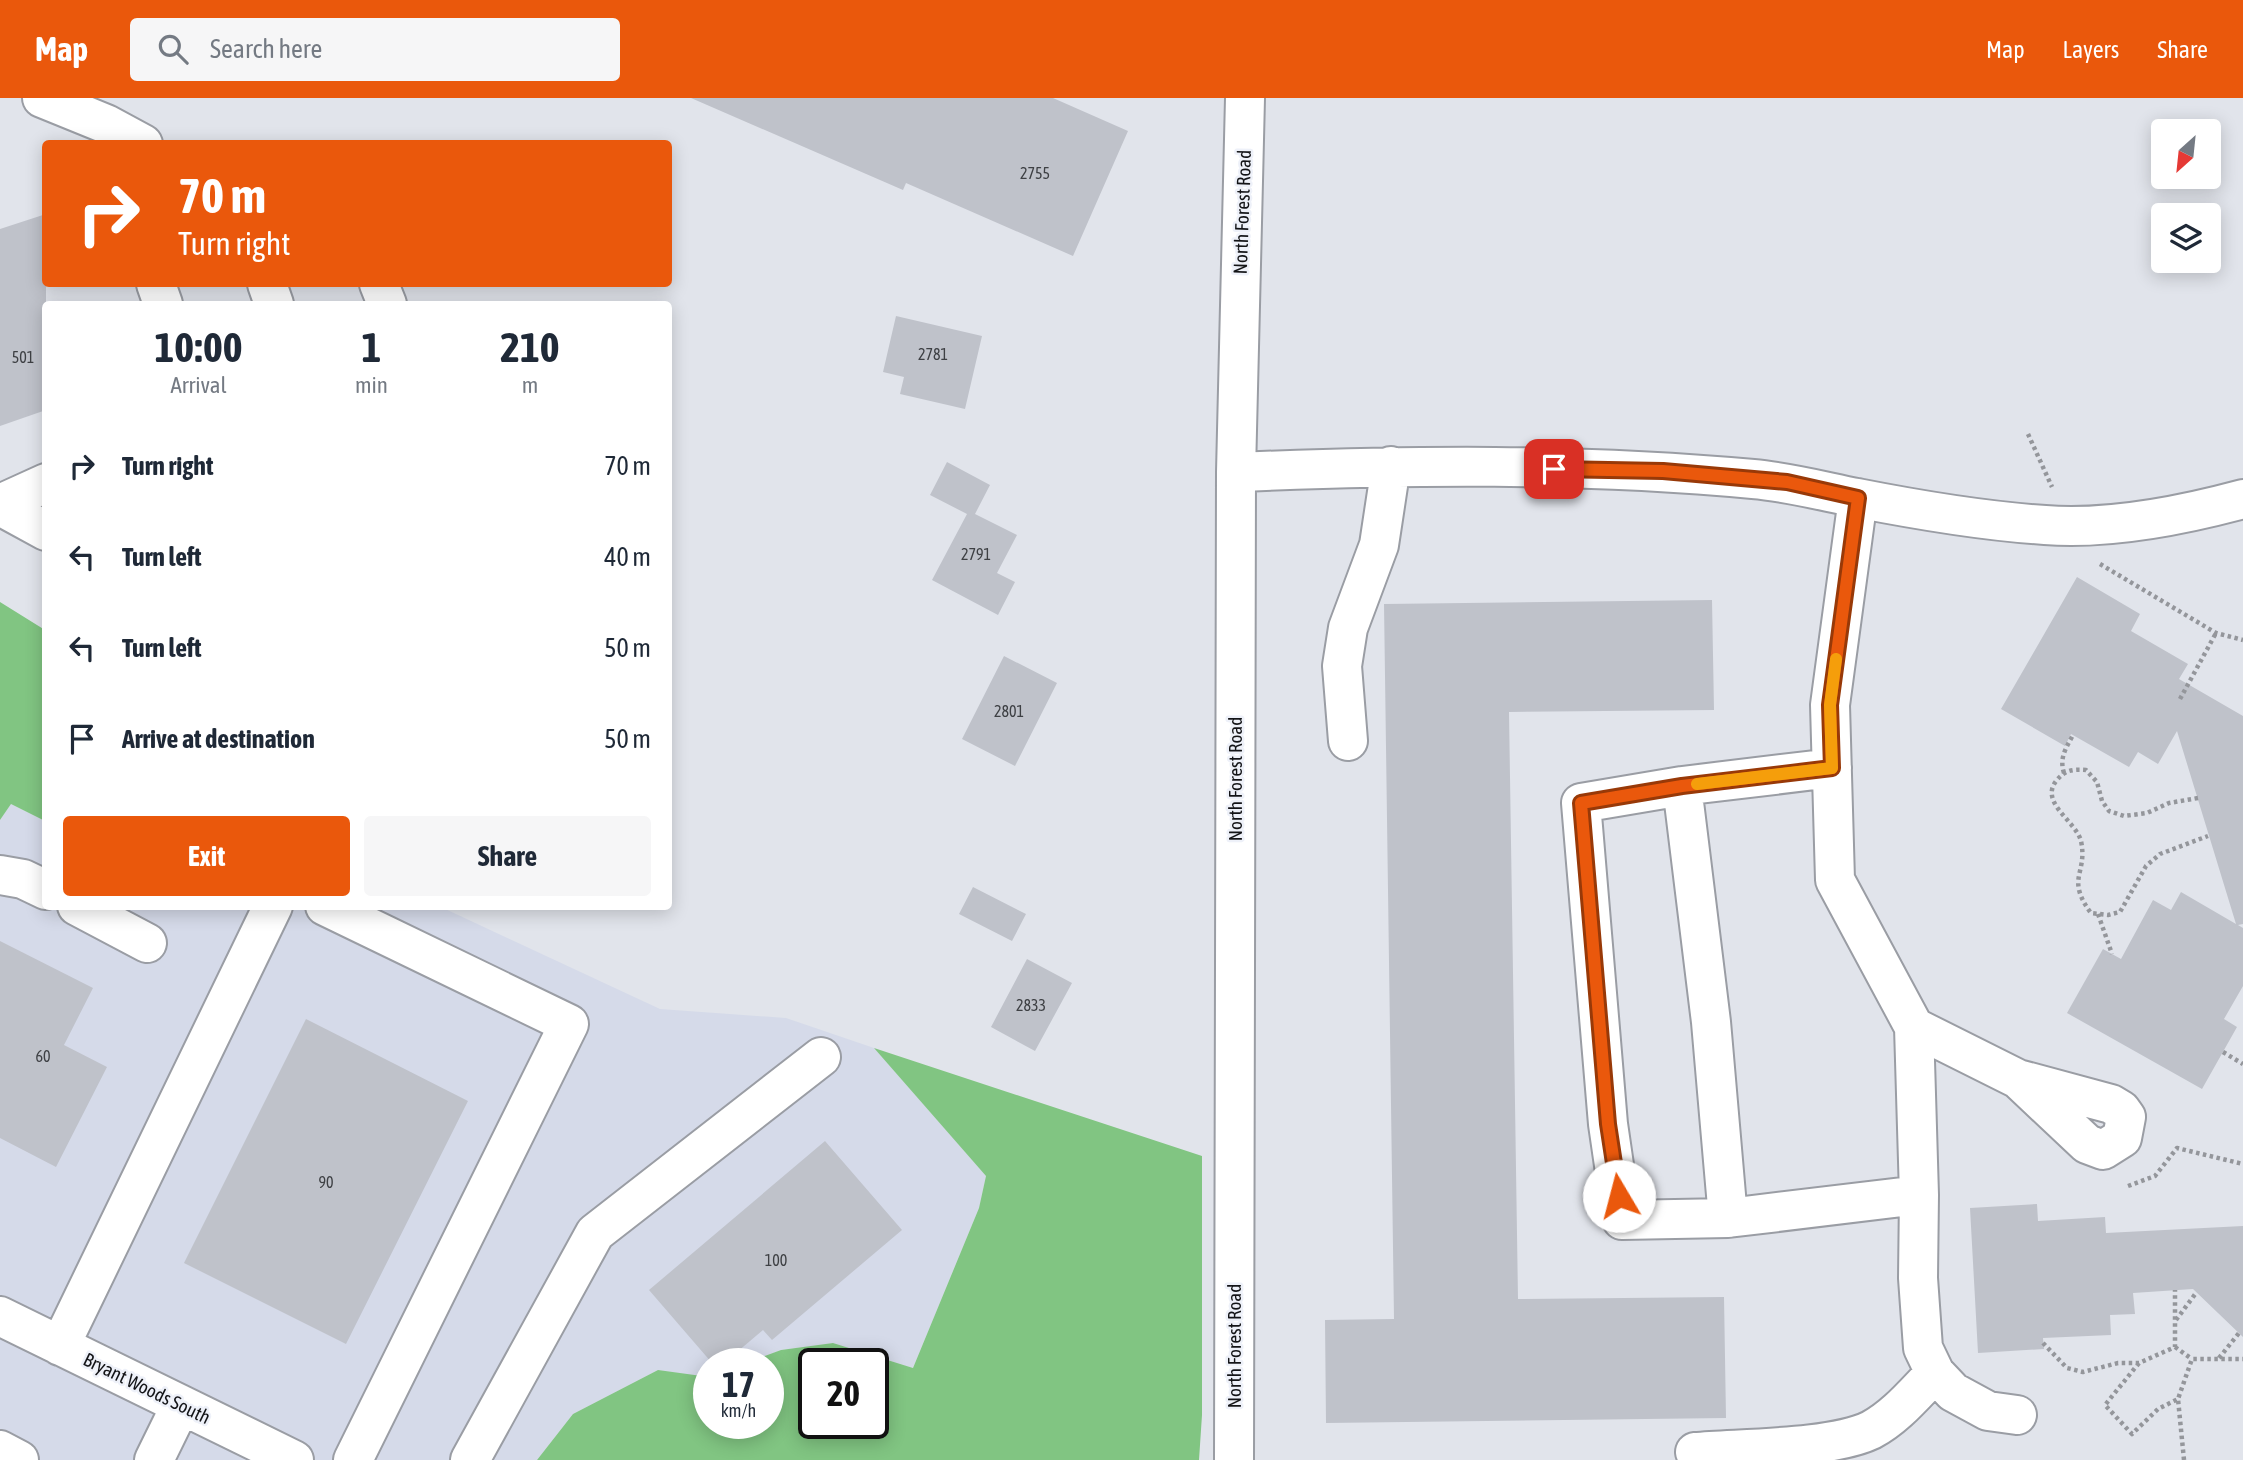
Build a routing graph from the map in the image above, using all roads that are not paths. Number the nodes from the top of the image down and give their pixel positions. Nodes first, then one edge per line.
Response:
1 (42, 98) edge
2 (1245, 98) edge
3 (109, 134) edge
4 (129, 140) edge
5 (1391, 466) junction
6 (1236, 472) junction
7 (42, 485) edge
8 (1858, 498) junction
9 (2243, 499) edge
10 (0, 505) edge
11 (42, 529) edge
12 (1348, 741) dead end
13 (1832, 768) junction
14 (1682, 786) junction
15 (0, 875) edge
16 (42, 888) edge
17 (85, 910) edge
18 (271, 910) edge
19 (332, 910) edge
20 (148, 943) dead end
21 (1914, 1027) junction
22 (821, 1057) dead end
23 (2018, 1079) dead end
24 (1920, 1195) junction
25 (1728, 1217) junction
26 (0, 1317) edge
27 (60, 1346) junction
28 (1935, 1373) junction
29 (181, 1405) junction
30 (2017, 1415) dead end
31 (0, 1450) edge
32 (1695, 1452) dead end
33 (19, 1460) edge
34 (153, 1460) edge
35 (294, 1460) edge
36 (353, 1460) edge
37 (470, 1460) edge
38 (1234, 1460) edge

1 - 3 street
2 - 6 street, North Forest Road
3 - 4 street
5 - 6 street
5 - 8 street
5 - 12 street
6 - 38 street, North Forest Road
7 - 10 street
8 - 9 street
8 - 13 street
10 - 11 street
13 - 14 street
13 - 21 street
14 - 25 street
14 - 25 street
15 - 16 street
17 - 20 street
18 - 27 street
19 - 36 street
21 - 23 street
21 - 24 street
22 - 37 street
24 - 25 street
24 - 28 street
26 - 27 street, Bryant Woods South
27 - 29 street, Bryant Woods South
28 - 30 street
28 - 32 street
29 - 34 street
29 - 35 street, Bryant Woods South
31 - 33 street

